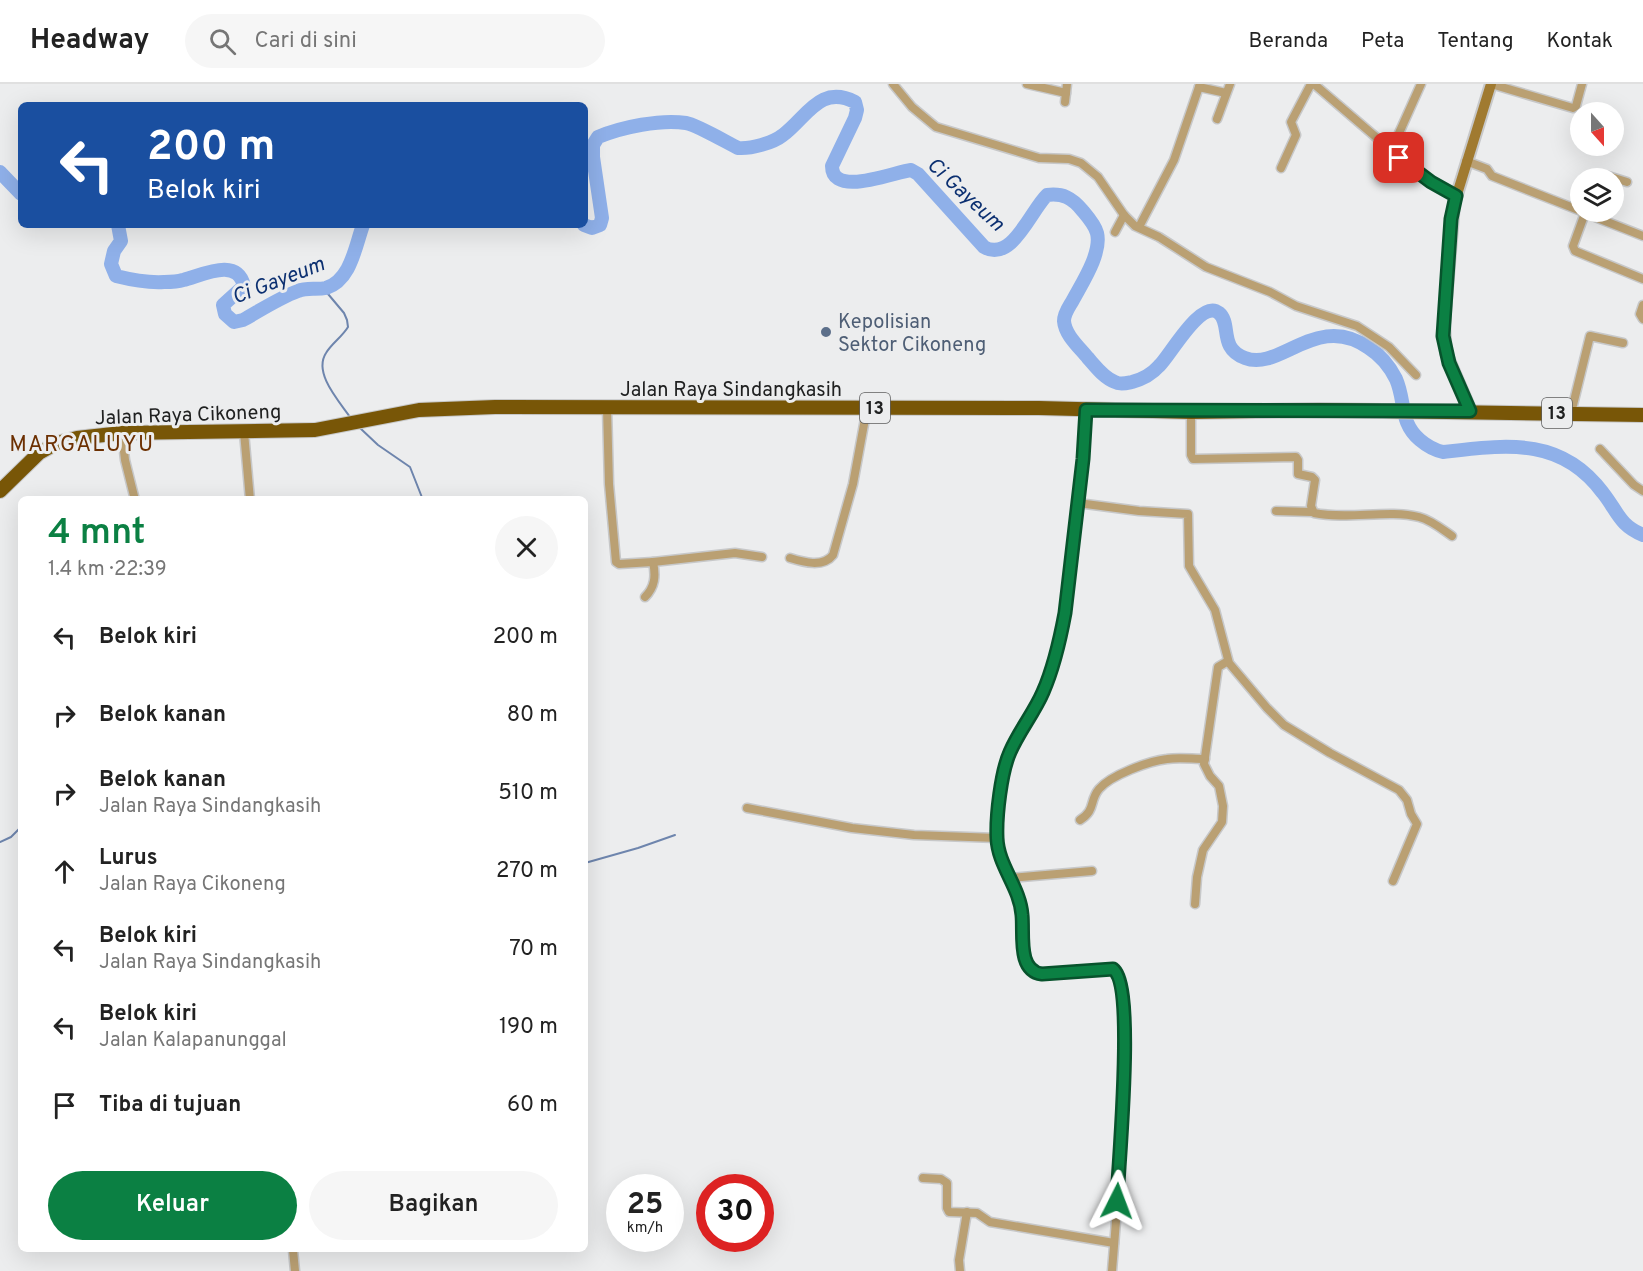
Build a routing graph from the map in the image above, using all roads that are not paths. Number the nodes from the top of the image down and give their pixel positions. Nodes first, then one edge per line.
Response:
1 (893, 84) edge
2 (1027, 84) edge
3 (1230, 84) edge
4 (1312, 84) edge
5 (1421, 84) edge
6 (1491, 84) edge
7 (1582, 84) edge
8 (1200, 86) edge
9 (1066, 93) edge
10 (1226, 93) junction
11 (1217, 119) dead end
12 (1391, 151) junction
13 (1466, 161) junction
14 (1281, 168) dead end
15 (1624, 181) edge
16 (1627, 182) dead end
17 (1456, 196) junction
18 (1570, 206) edge
19 (1124, 215) junction
20 (1583, 222) edge
21 (1610, 222) edge
22 (1138, 227) junction
23 (1115, 232) dead end
24 (1643, 236) edge
25 (1643, 279) edge
26 (1643, 305) edge
27 (1643, 319) edge
28 (1623, 343) dead end
29 (1416, 375) dead end
30 (607, 408) junction
31 (867, 408) junction
32 (1086, 410) junction
33 (1470, 411) junction
34 (1191, 412) junction
35 (1571, 413) junction
36 (1643, 415) edge
37 (353, 424) joint
38 (244, 432) junction
39 (123, 433) junction
40 (1600, 448) dead end
41 (0, 491) edge
42 (1643, 491) edge
43 (134, 496) edge
44 (250, 496) edge
45 (1078, 503) junction
46 (1276, 511) dead end
47 (1312, 512) junction
48 (1452, 536) dead end
49 (762, 557) dead end
50 (790, 558) dead end
51 (652, 562) junction
52 (645, 597) dead end
53 (1228, 661) junction
54 (1204, 759) junction
55 (747, 808) dead end
56 (1080, 820) dead end
57 (997, 838) junction
58 (1092, 871) dead end
59 (1010, 878) junction
60 (1393, 881) dead end
61 (1195, 904) dead end
62 (923, 1178) dead end
63 (967, 1212) junction
64 (1114, 1243) junction
65 (293, 1252) edge
66 (295, 1271) edge
67 (960, 1271) edge
68 (1112, 1271) edge

1 - 19 street
2 - 9 street
3 - 10 street
4 - 12 street
4 - 14 street
5 - 12 street
6 - 7 street
6 - 13 main road
8 - 10 street
8 - 22 street
10 - 11 street
12 - 17 street
13 - 17 main road
13 - 18 street
15 - 16 street
17 - 33 main road
19 - 22 street
19 - 23 street
20 - 25 street
21 - 24 street
22 - 29 street
26 - 27 street
28 - 35 street
30 - 31 highway, Jalan Raya Sindangkasih / 13
30 - 37 highway, Jalan Raya Sindangkasih / 13
30 - 51 street
31 - 32 highway, Jalan Raya Sindangkasih / 13
31 - 50 street
32 - 34 highway, Jalan Raya Sindangkasih / 13
32 - 45 street
33 - 34 highway, Jalan Raya Sindangkasih / 13
33 - 35 highway, 13
34 - 47 street
35 - 36 highway, 13
37 - 38 highway, Jalan Raya Cikoneng / 13
38 - 39 highway, Jalan Raya Cikoneng / 13
38 - 44 street
39 - 41 highway, Jalan Raya Cikoneng / 13
39 - 43 street
40 - 42 street
45 - 53 street
45 - 57 street
46 - 47 street
47 - 48 street
49 - 51 street
51 - 52 street
53 - 54 street
53 - 60 street
54 - 56 street
54 - 61 street
55 - 57 street
57 - 59 street
58 - 59 street
59 - 64 street
62 - 63 street
63 - 64 street
63 - 67 street
64 - 68 street
65 - 66 street

